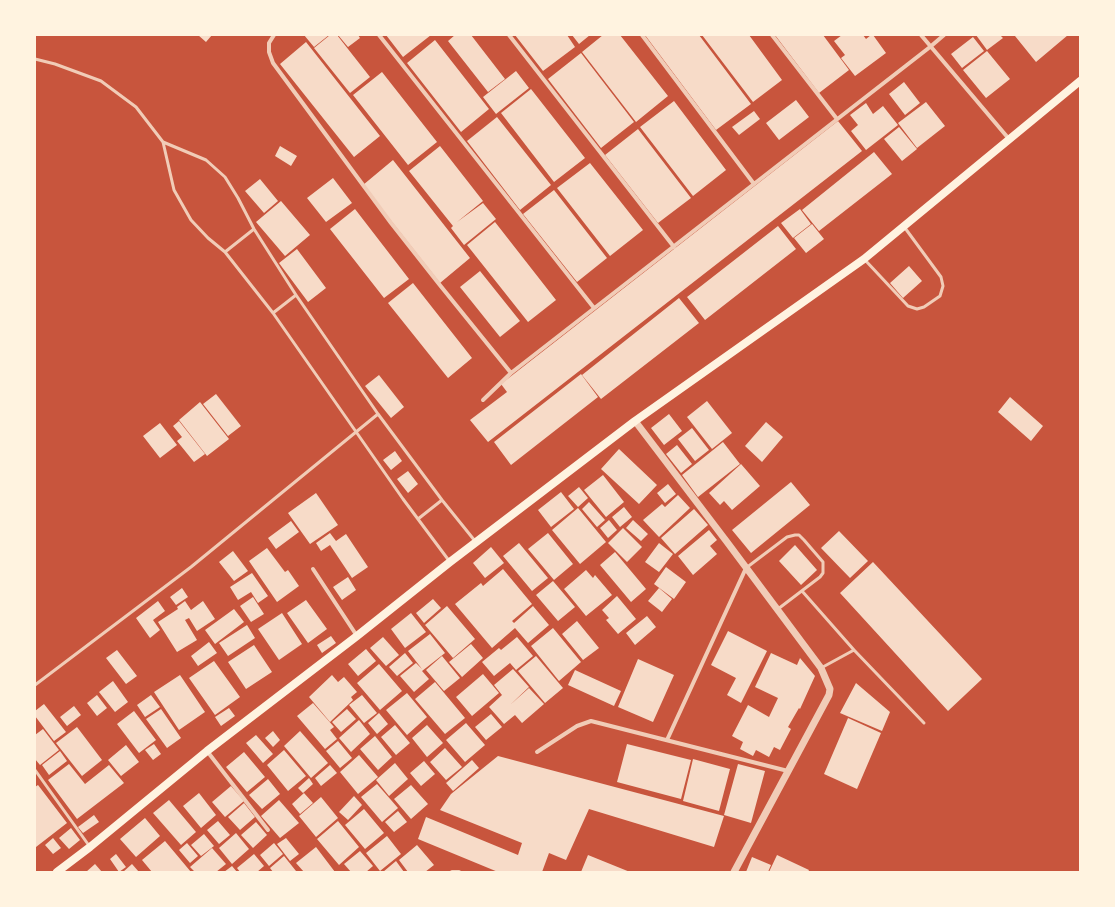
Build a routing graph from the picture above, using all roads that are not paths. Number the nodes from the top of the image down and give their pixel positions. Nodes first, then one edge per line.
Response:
1 (274, 35) edge
2 (379, 35) edge
3 (509, 35) edge
4 (642, 35) edge
5 (772, 35) edge
6 (921, 35) edge
7 (944, 35) edge
8 (930, 47) junction
9 (35, 59) edge
10 (1080, 81) edge
11 (837, 120) junction
12 (1009, 139) junction
13 (163, 142) junction
14 (754, 184) junction
15 (904, 227) junction
16 (254, 229) junction
17 (674, 246) junction
18 (225, 252) junction
19 (864, 259) junction
20 (296, 295) junction
21 (594, 308) junction
22 (273, 313) junction
23 (511, 373) junction
24 (483, 400) dead end
25 (378, 414) junction
26 (635, 421) junction
27 (356, 432) junction
28 (442, 500) junction
29 (418, 519) junction
30 (476, 542) junction
31 (450, 562) junction
32 (746, 568) junction
33 (313, 570) dead end
34 (802, 591) junction
35 (777, 610) junction
36 (357, 636) junction
37 (854, 650) junction
38 (821, 668) junction
39 (35, 685) edge
40 (924, 723) dead end
41 (667, 740) junction
42 (207, 751) junction
43 (537, 752) dead end
44 (35, 770) edge
45 (788, 770) junction
46 (268, 830) dead end
47 (90, 847) junction
48 (57, 872) edge
49 (452, 872) edge
50 (459, 872) edge
51 (734, 872) edge

1 - 23 street
2 - 21 street
3 - 17 street
4 - 14 street
5 - 11 street
6 - 8 street
7 - 8 street
8 - 11 street
8 - 12 street
9 - 13 lane
10 - 12 main road
11 - 14 street
12 - 15 main road
13 - 16 lane
13 - 18 lane
14 - 17 street
15 - 19 main road
15 - 19 lane
16 - 18 lane
16 - 20 lane
17 - 21 street
18 - 22 lane
19 - 26 main road
20 - 22 lane
20 - 25 lane
21 - 23 street
22 - 27 lane
23 - 24 street
25 - 27 lane
25 - 28 lane
26 - 30 main road
26 - 32 street
27 - 29 lane
27 - 39 lane
28 - 29 lane
28 - 30 lane
29 - 31 lane
30 - 31 main road
31 - 36 main road
32 - 34 lane
32 - 35 street
32 - 41 street
33 - 36 street
34 - 35 lane
34 - 37 lane
35 - 38 street
36 - 42 main road
37 - 38 lane
37 - 40 lane
38 - 45 street
41 - 43 street
41 - 45 street
42 - 46 street
42 - 47 main road
44 - 47 lane
45 - 51 street
47 - 48 main road
49 - 50 street

